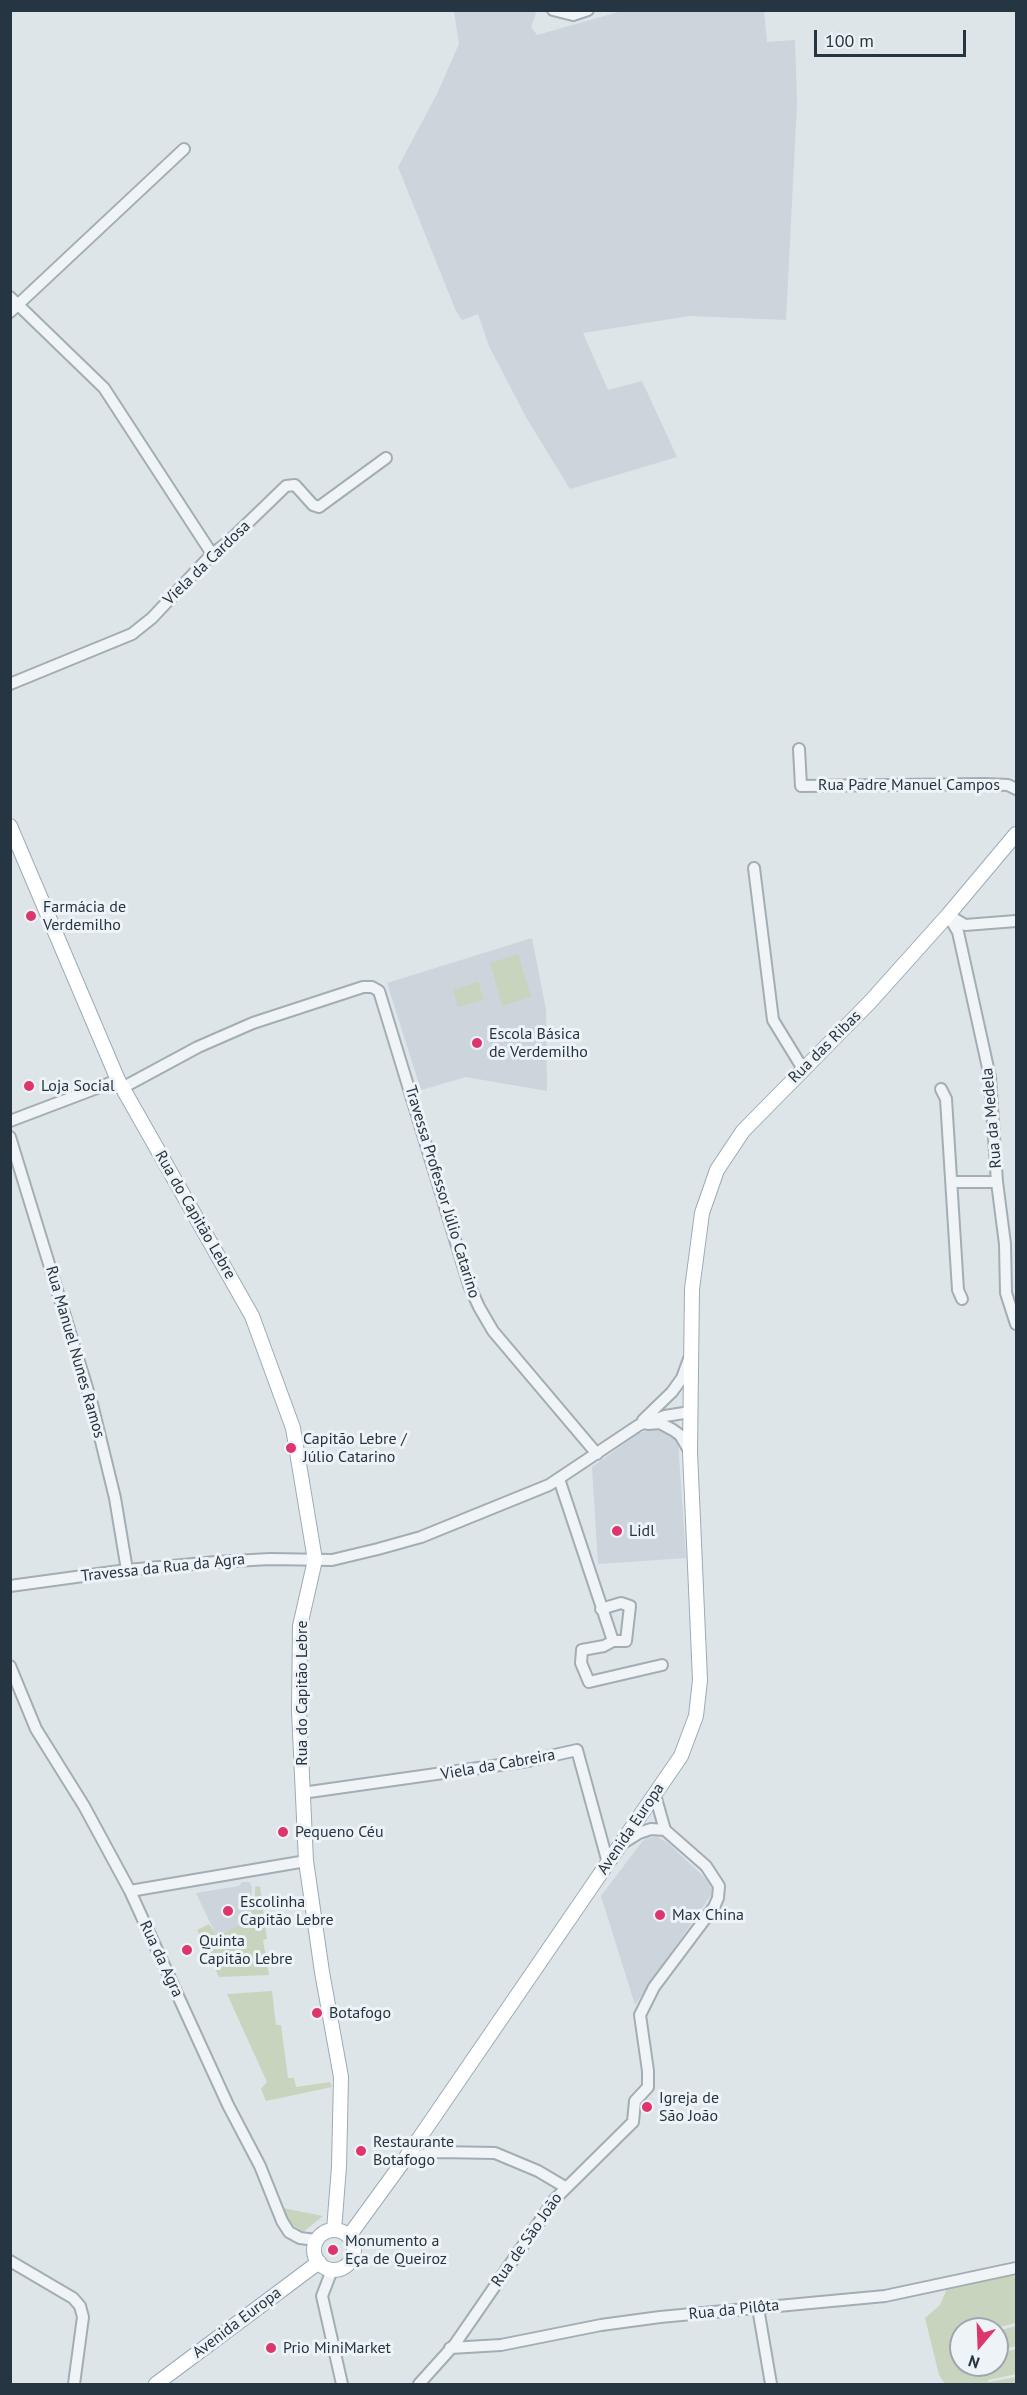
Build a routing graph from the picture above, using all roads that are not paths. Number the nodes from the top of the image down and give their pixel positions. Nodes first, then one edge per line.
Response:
1 (553, 10) edge
2 (588, 10) edge
3 (184, 149) dead end
4 (13, 305) edge
5 (386, 458) dead end
6 (212, 554) junction
7 (10, 684) edge
8 (799, 749) dead end
9 (1017, 789) edge
10 (10, 826) edge
11 (1017, 834) edge
12 (754, 868) dead end
13 (948, 915) junction
14 (1017, 921) edge
15 (803, 1069) junction
16 (120, 1084) junction
17 (941, 1089) dead end
18 (10, 1121) edge
19 (10, 1137) edge
20 (952, 1182) junction
21 (998, 1182) junction
22 (1011, 1244) edge
23 (962, 1299) dead end
24 (1017, 1324) edge
25 (691, 1352) junction
26 (661, 1404) junction
27 (690, 1412) junction
28 (639, 1425) junction
29 (690, 1452) junction
30 (597, 1454) junction
31 (559, 1479) junction
32 (315, 1560) junction
33 (127, 1570) junction
34 (10, 1586) edge
35 (601, 1609) junction
36 (613, 1641) junction
37 (662, 1665) dead end
38 (10, 1666) edge
39 (302, 1793) junction
40 (655, 1795) junction
41 (665, 1830) junction
42 (620, 1845) junction
43 (306, 1861) junction
44 (608, 1863) junction
45 (130, 1891) junction
46 (405, 2159) junction
47 (566, 2187) junction
48 (334, 2230) junction
49 (349, 2236) junction
50 (316, 2240) junction
51 (10, 2260) edge
52 (319, 2262) junction
53 (1017, 2268) edge
54 (332, 2270) junction
55 (758, 2308) junction
56 (450, 2348) junction
57 (74, 2385) edge
58 (156, 2385) edge
59 (342, 2385) edge
60 (419, 2385) edge
61 (771, 2385) edge

1 - 2 street
3 - 4 street
4 - 6 street
5 - 6 street, Viela da Cardosa
6 - 7 street, Viela da Cardosa
8 - 9 street, Rua Padre Manuel Campos
10 - 16 main road, Rua do Capitão Lebre
11 - 13 main road, Rua das Ribas
12 - 15 street
13 - 14 street
13 - 15 main road, Rua das Ribas
13 - 21 street, Rua da Medela
15 - 25 main road, Rua das Ribas
16 - 18 street
16 - 30 street, Travessa Professor Júlio Catarino
16 - 32 main road, Rua do Capitão Lebre
17 - 20 street
19 - 33 street, Rua Manuel Nunes Ramos
20 - 21 street
20 - 23 street
21 - 22 street, Rua da Medela
22 - 24 street, Rua da Medela
25 - 26 street
25 - 27 main road, Avenida Europa
26 - 27 street
26 - 28 street
27 - 28 street
27 - 29 main road, Avenida Europa
28 - 29 street
28 - 30 street, Travessa da Rua da Agra
29 - 40 main road, Avenida Europa
30 - 31 street, Travessa da Rua da Agra
31 - 32 street, Travessa da Rua da Agra
31 - 35 street
32 - 33 street, Travessa da Rua da Agra
32 - 39 main road, Rua do Capitão Lebre
33 - 34 street, Travessa da Rua da Agra
35 - 36 street
35 - 36 street
36 - 37 street
38 - 45 street, Rua da Agra
39 - 43 main road, Rua do Capitão Lebre
39 - 44 street, Viela da Cabreira
40 - 41 street
40 - 42 main road, Avenida Europa
41 - 42 street
41 - 47 street, Rua de São João
42 - 44 main road, Avenida Europa
43 - 45 street
43 - 48 main road, Rua do Capitão Lebre
44 - 46 main road, Avenida Europa
45 - 50 street, Rua da Agra
46 - 47 street
46 - 49 main road, Avenida Europa
47 - 56 street, Rua de São João
48 - 49 main road
48 - 50 main road
49 - 54 main road
50 - 52 main road
51 - 57 street
52 - 54 main road
52 - 58 main road, Avenida Europa
53 - 55 street, Rua da Pilôta
54 - 59 street
55 - 56 street, Rua da Pilôta
55 - 61 street
56 - 60 street, Rua de São João

